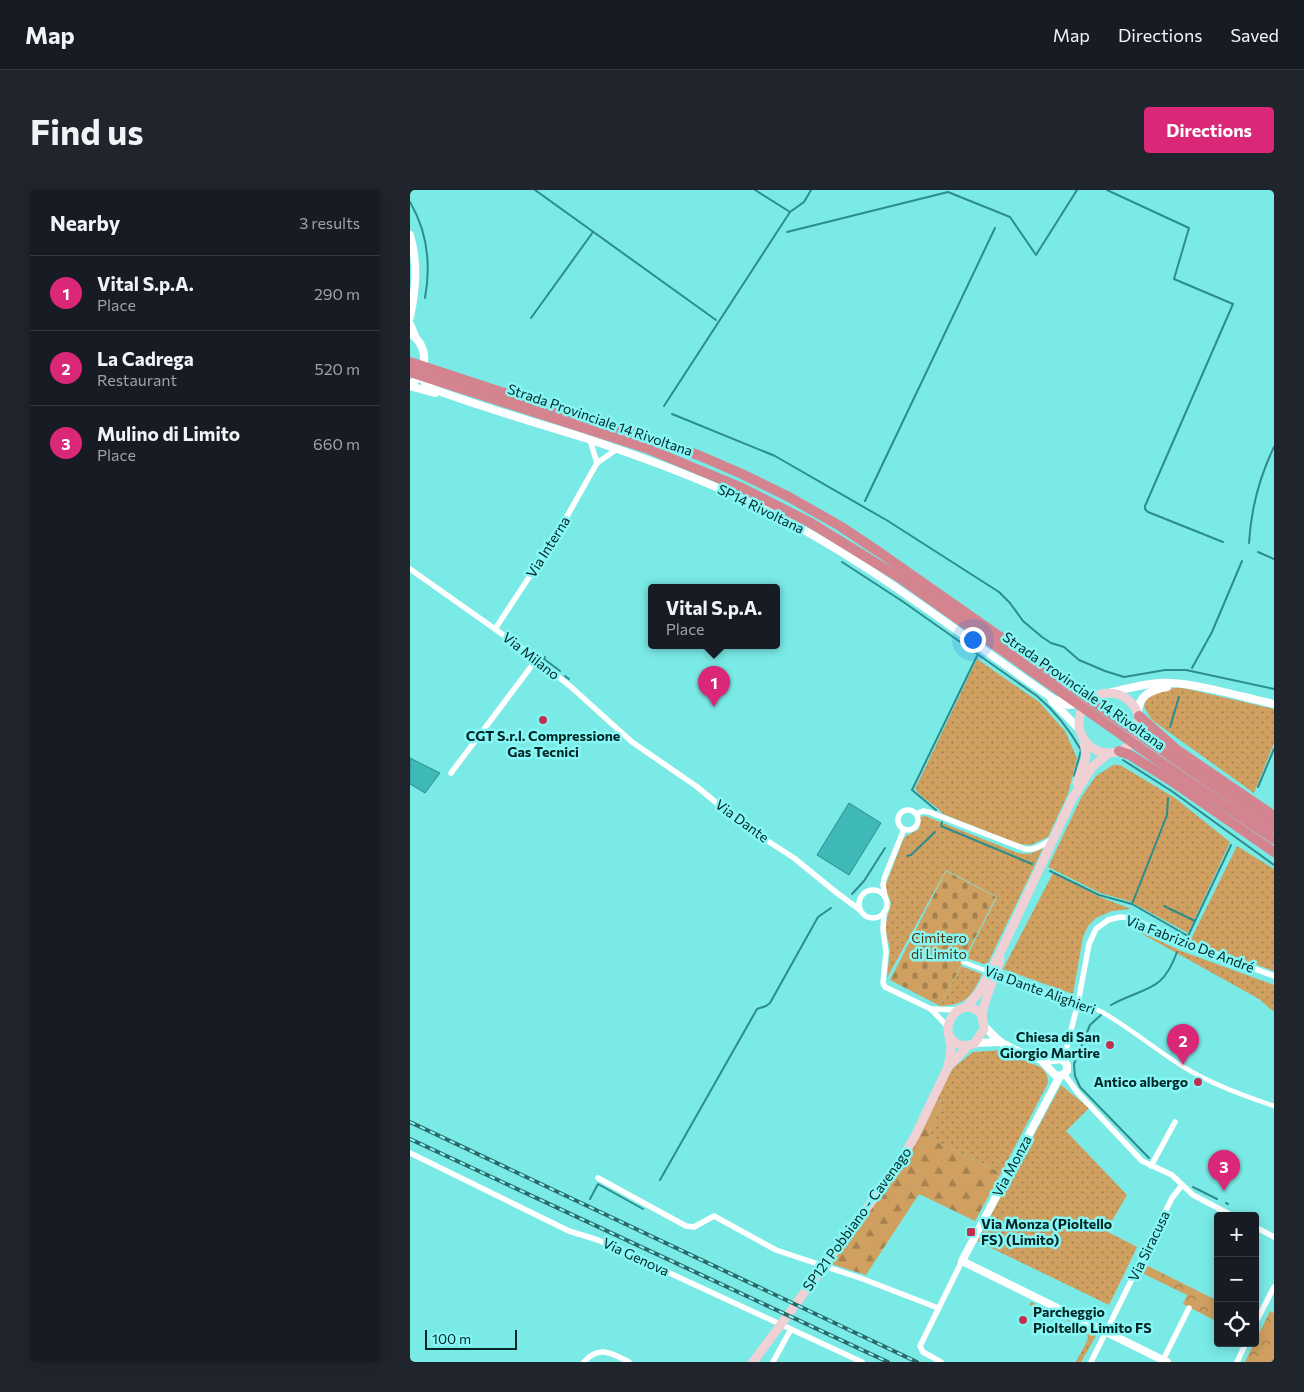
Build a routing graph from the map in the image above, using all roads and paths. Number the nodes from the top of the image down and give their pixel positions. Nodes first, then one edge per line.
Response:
1 (410, 235) edge
2 (414, 294) junction
3 (410, 303) edge
4 (410, 317) edge
5 (410, 324) edge
6 (413, 336) edge
7 (410, 362) edge
8 (410, 372) edge
9 (422, 372) junction
10 (439, 376) junction
11 (410, 386) edge
12 (451, 396) junction
13 (590, 440) junction
14 (617, 449) junction
15 (597, 463) junction
16 (410, 569) edge
17 (495, 628) junction
18 (536, 660) junction
19 (1178, 684) junction
20 (1037, 688) junction
21 (1112, 692) junction
22 (1086, 702) junction
23 (1274, 704) edge
24 (1138, 715) junction
25 (1079, 729) junction
26 (1084, 741) junction
27 (645, 752) joint
28 (1114, 752) junction
29 (1157, 753) junction
30 (451, 773) dead end
31 (1072, 800) junction
32 (916, 814) junction
33 (1274, 816) edge
34 (1274, 827) edge
35 (904, 829) junction
36 (1054, 838) junction
37 (1274, 839) edge
38 (1274, 852) edge
39 (884, 879) junction
40 (872, 890) junction
41 (837, 893) junction
42 (860, 897) junction
43 (885, 897) junction
44 (860, 910) junction
45 (884, 912) junction
46 (873, 918) junction
47 (883, 930) junction
48 (962, 962) dead end
49 (992, 973) junction
50 (1274, 976) edge
51 (1078, 1003) junction
52 (967, 1006) junction
53 (931, 1009) junction
54 (958, 1010) junction
55 (982, 1015) junction
56 (984, 1026) junction
57 (948, 1027) junction
58 (950, 1037) junction
59 (1002, 1042) junction
60 (972, 1044) junction
61 (948, 1068) junction
62 (1058, 1068) junction
63 (1274, 1106) edge
64 (1175, 1122) dead end
65 (410, 1153) edge
66 (1151, 1166) junction
67 (598, 1178) dead end
68 (1182, 1185) junction
69 (1225, 1212) edge
70 (1259, 1229) edge
71 (1274, 1237) edge
72 (962, 1261) junction
73 (1274, 1288) edge
74 (938, 1308) junction
75 (1189, 1308) dead end
76 (1259, 1316) edge
77 (791, 1329) junction
78 (1106, 1333) junction
79 (1244, 1347) edge
80 (1165, 1361) edge
81 (584, 1362) edge
82 (629, 1362) edge
83 (753, 1362) edge
84 (773, 1362) edge
85 (862, 1362) edge
86 (941, 1362) edge
87 (1091, 1362) edge
88 (1237, 1362) edge

1 - 2 street
2 - 3 street
2 - 4 street
5 - 6 street
6 - 9 street
7 - 10 highway, Strada Provinciale 14 Rivoltana
8 - 10 highway, Strada Provinciale 14 Rivoltana
9 - 11 street, SP14 Rivoltana
9 - 12 street, SP14 Rivoltana
10 - 29 highway, Strada Provinciale 14 Rivoltana
11 - 12 street, SP14 Rivoltana
12 - 13 street, SP14 Rivoltana
13 - 14 street, SP14 Rivoltana
13 - 15 street
14 - 15 street, Via Interna
14 - 20 street, SP14 Rivoltana
15 - 17 street, Via Interna
16 - 17 street, Via Milano
17 - 18 street, Via Milano
18 - 27 street, Via Milano
18 - 30 street
19 - 21 street
19 - 23 street
19 - 24 street
20 - 22 street, SP14 Rivoltana
20 - 25 street, SP14 Rivoltana
21 - 22 main road, SP14 Rivoltana
21 - 24 main road
22 - 25 main road
24 - 28 main road
24 - 33 highway
25 - 26 main road, SP14 Rivoltana
26 - 28 main road
26 - 31 main road
27 - 41 street, Via Dante
28 - 31 main road
28 - 38 highway
29 - 34 highway, Strada Provinciale 14 Rivoltana
29 - 37 highway, Strada Provinciale 14 Rivoltana
31 - 36 main road
32 - 35 street
32 - 35 street
32 - 36 street
35 - 39 street
36 - 49 main road
39 - 40 street
39 - 43 street
40 - 42 street
40 - 43 street
41 - 42 street
41 - 44 street
42 - 44 street
43 - 45 street
44 - 46 street
45 - 46 street
45 - 47 street
46 - 47 street
47 - 53 street
48 - 49 street, Via Dante Alighieri
49 - 51 street, Via Dante Alighieri
49 - 52 main road
49 - 55 main road
50 - 51 street, Via Fabrizio De André
51 - 62 street, Via Monza
51 - 63 street, Via Dante Alighieri
52 - 54 main road
52 - 55 main road
53 - 54 street
53 - 57 street
54 - 57 main road
55 - 56 main road
56 - 59 street
56 - 60 main road
57 - 58 main road
58 - 60 main road
58 - 61 main road, SP121 Pobbiano - Cavenago
59 - 60 street
59 - 62 street
60 - 61 main road, SP121 Pobbiano - Cavenago
61 - 83 main road, SP121 Pobbiano - Cavenago
62 - 66 street
62 - 72 street, Via Monza
64 - 66 street
65 - 77 street, Via Genova
66 - 68 street
67 - 74 street
68 - 69 street
68 - 78 street, Via Siracusa
70 - 71 street
72 - 74 street, Via Monza
72 - 78 street
73 - 76 street
74 - 86 street, Via Monza
75 - 80 street
77 - 84 street
77 - 85 street, Via Genova
78 - 80 street
78 - 87 street, Via Siracusa
79 - 88 street
81 - 82 street

